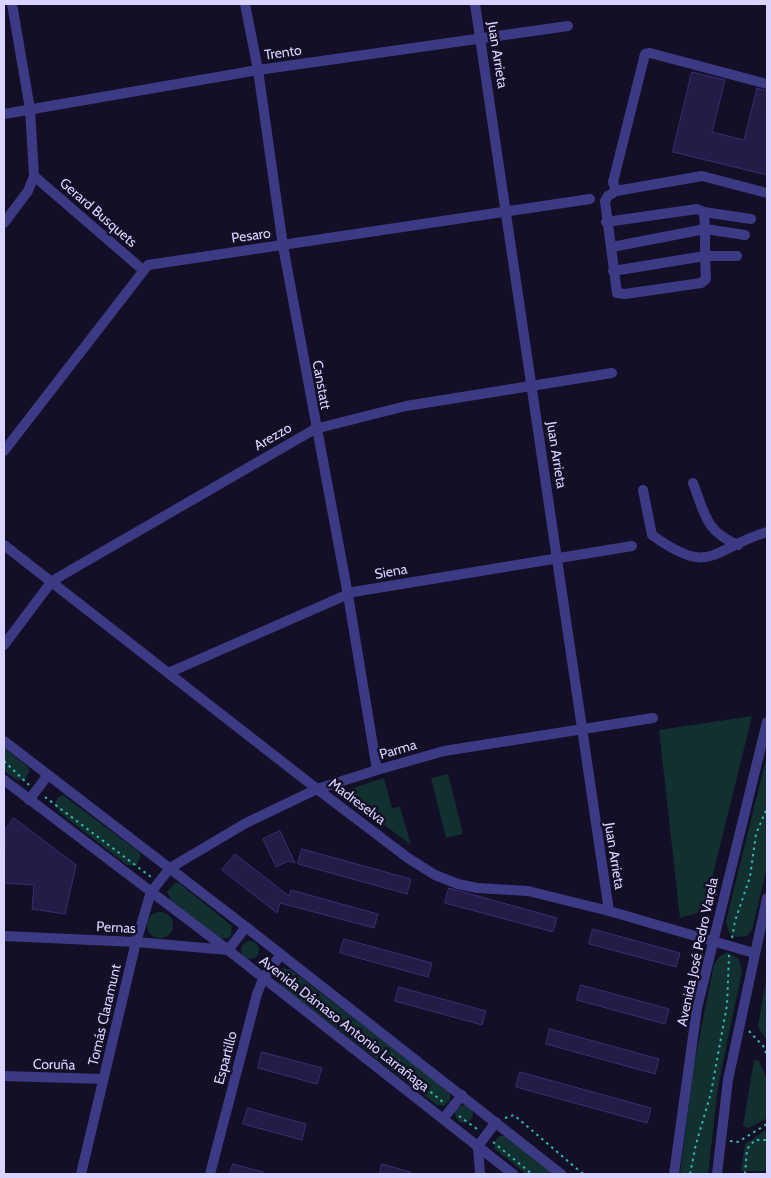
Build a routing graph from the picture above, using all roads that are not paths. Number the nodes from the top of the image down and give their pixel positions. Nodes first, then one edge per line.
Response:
1 (12, 4) edge
2 (245, 4) edge
3 (475, 4) edge
4 (568, 26) dead end
5 (480, 38) junction
6 (258, 70) junction
7 (767, 84) edge
8 (30, 109) junction
9 (4, 114) edge
10 (34, 176) junction
11 (616, 191) junction
12 (767, 193) edge
13 (590, 199) dead end
14 (506, 212) junction
15 (704, 212) junction
16 (751, 219) dead end
17 (606, 222) junction
18 (4, 223) edge
19 (705, 229) junction
20 (745, 235) dead end
21 (283, 246) junction
22 (612, 247) junction
23 (705, 256) junction
24 (737, 256) dead end
25 (143, 270) junction
26 (613, 271) junction
27 (612, 373) dead end
28 (532, 385) junction
29 (315, 429) junction
30 (4, 451) edge
31 (693, 483) dead end
32 (643, 490) dead end
33 (767, 532) edge
34 (4, 545) edge
35 (738, 545) junction
36 (632, 546) dead end
37 (557, 557) junction
38 (52, 582) junction
39 (348, 595) junction
40 (4, 645) edge
41 (168, 673) junction
42 (653, 718) dead end
43 (767, 722) edge
44 (580, 729) junction
45 (765, 739) edge
46 (4, 741) edge
47 (377, 770) junction
48 (48, 776) junction
49 (4, 780) edge
50 (8, 787) edge
51 (318, 789) junction
52 (29, 800) junction
53 (170, 868) junction
54 (151, 892) junction
55 (767, 898) edge
56 (609, 911) junction
57 (246, 927) junction
58 (4, 936) edge
59 (712, 941) junction
60 (136, 942) junction
61 (228, 950) junction
62 (754, 953) junction
63 (281, 954) junction
64 (263, 979) junction
65 (4, 1076) edge
66 (104, 1079) junction
67 (462, 1095) junction
68 (443, 1119) junction
69 (496, 1122) junction
70 (478, 1146) junction
71 (81, 1174) edge
72 (210, 1174) edge
73 (480, 1174) edge
74 (512, 1174) edge
75 (561, 1174) edge
76 (674, 1174) edge
77 (717, 1174) edge

1 - 8 street
2 - 6 street, Canstatt
3 - 5 street, Juan Arrieta
4 - 5 street, Trento
5 - 6 street, Trento
5 - 14 street, Juan Arrieta
6 - 8 street, Trento
6 - 21 street, Canstatt
7 - 11 street
8 - 9 street, Trento
8 - 10 street
10 - 18 street
10 - 25 street, Gerard Busquets
11 - 12 street
11 - 17 street
13 - 14 street, Pesaro
14 - 21 street, Pesaro
14 - 28 street, Juan Arrieta
15 - 16 street
15 - 17 street
15 - 19 street
17 - 22 street
19 - 20 street
19 - 22 street
19 - 23 street
21 - 25 street, Pesaro
21 - 29 street, Canstatt
22 - 26 street
23 - 24 street
23 - 26 street
23 - 26 street
25 - 30 street
27 - 28 street, Arezzo
28 - 29 street, Arezzo
28 - 37 street, Juan Arrieta
29 - 38 street, Arezzo
29 - 39 street, Canstatt
31 - 35 street
32 - 35 street
33 - 35 street
34 - 38 street, Madreselva
36 - 37 street, Siena
37 - 39 street, Siena
37 - 44 street, Juan Arrieta
38 - 40 street, Arezzo
38 - 41 street, Madreselva
39 - 41 street, Siena
39 - 47 street, Canstatt
41 - 51 street, Madreselva
42 - 44 street, Parma
43 - 45 street, Avenida José Pedro Varela
44 - 47 street, Parma
44 - 56 street, Juan Arrieta
45 - 59 street, Avenida José Pedro Varela
46 - 48 street, Avenida Dámaso Antonio Larrañaga
47 - 51 street, Parma
48 - 52 street
48 - 53 street, Avenida Dámaso Antonio Larrañaga
49 - 50 street, Avenida Dámaso Antonio Larrañaga
50 - 52 street, Avenida Dámaso Antonio Larrañaga
51 - 53 street, Parma
51 - 56 street, Madreselva
52 - 54 street, Avenida Dámaso Antonio Larrañaga
53 - 54 street, Tomás Claramunt
53 - 57 street, Avenida Dámaso Antonio Larrañaga
54 - 60 street, Tomás Claramunt
54 - 61 street, Avenida Dámaso Antonio Larrañaga
55 - 62 street
56 - 59 street, Madreselva
57 - 61 street
57 - 63 street, Avenida Dámaso Antonio Larrañaga
58 - 60 street, Pernas
59 - 62 street, Madreselva
59 - 76 street, Avenida José Pedro Varela
60 - 61 street, Pernas
60 - 66 street, Tomás Claramunt
61 - 64 street, Avenida Dámaso Antonio Larrañaga
62 - 77 street
63 - 64 street, Espartillo
63 - 67 street, Avenida Dámaso Antonio Larrañaga
64 - 68 street, Avenida Dámaso Antonio Larrañaga
64 - 72 street, Espartillo
65 - 66 street, Coruña
66 - 71 street, Tomás Claramunt
67 - 68 street
67 - 69 street, Avenida Dámaso Antonio Larrañaga
68 - 70 street, Avenida Dámaso Antonio Larrañaga
69 - 70 street
69 - 75 street, Avenida Dámaso Antonio Larrañaga
70 - 73 street
70 - 74 street, Avenida Dámaso Antonio Larrañaga

